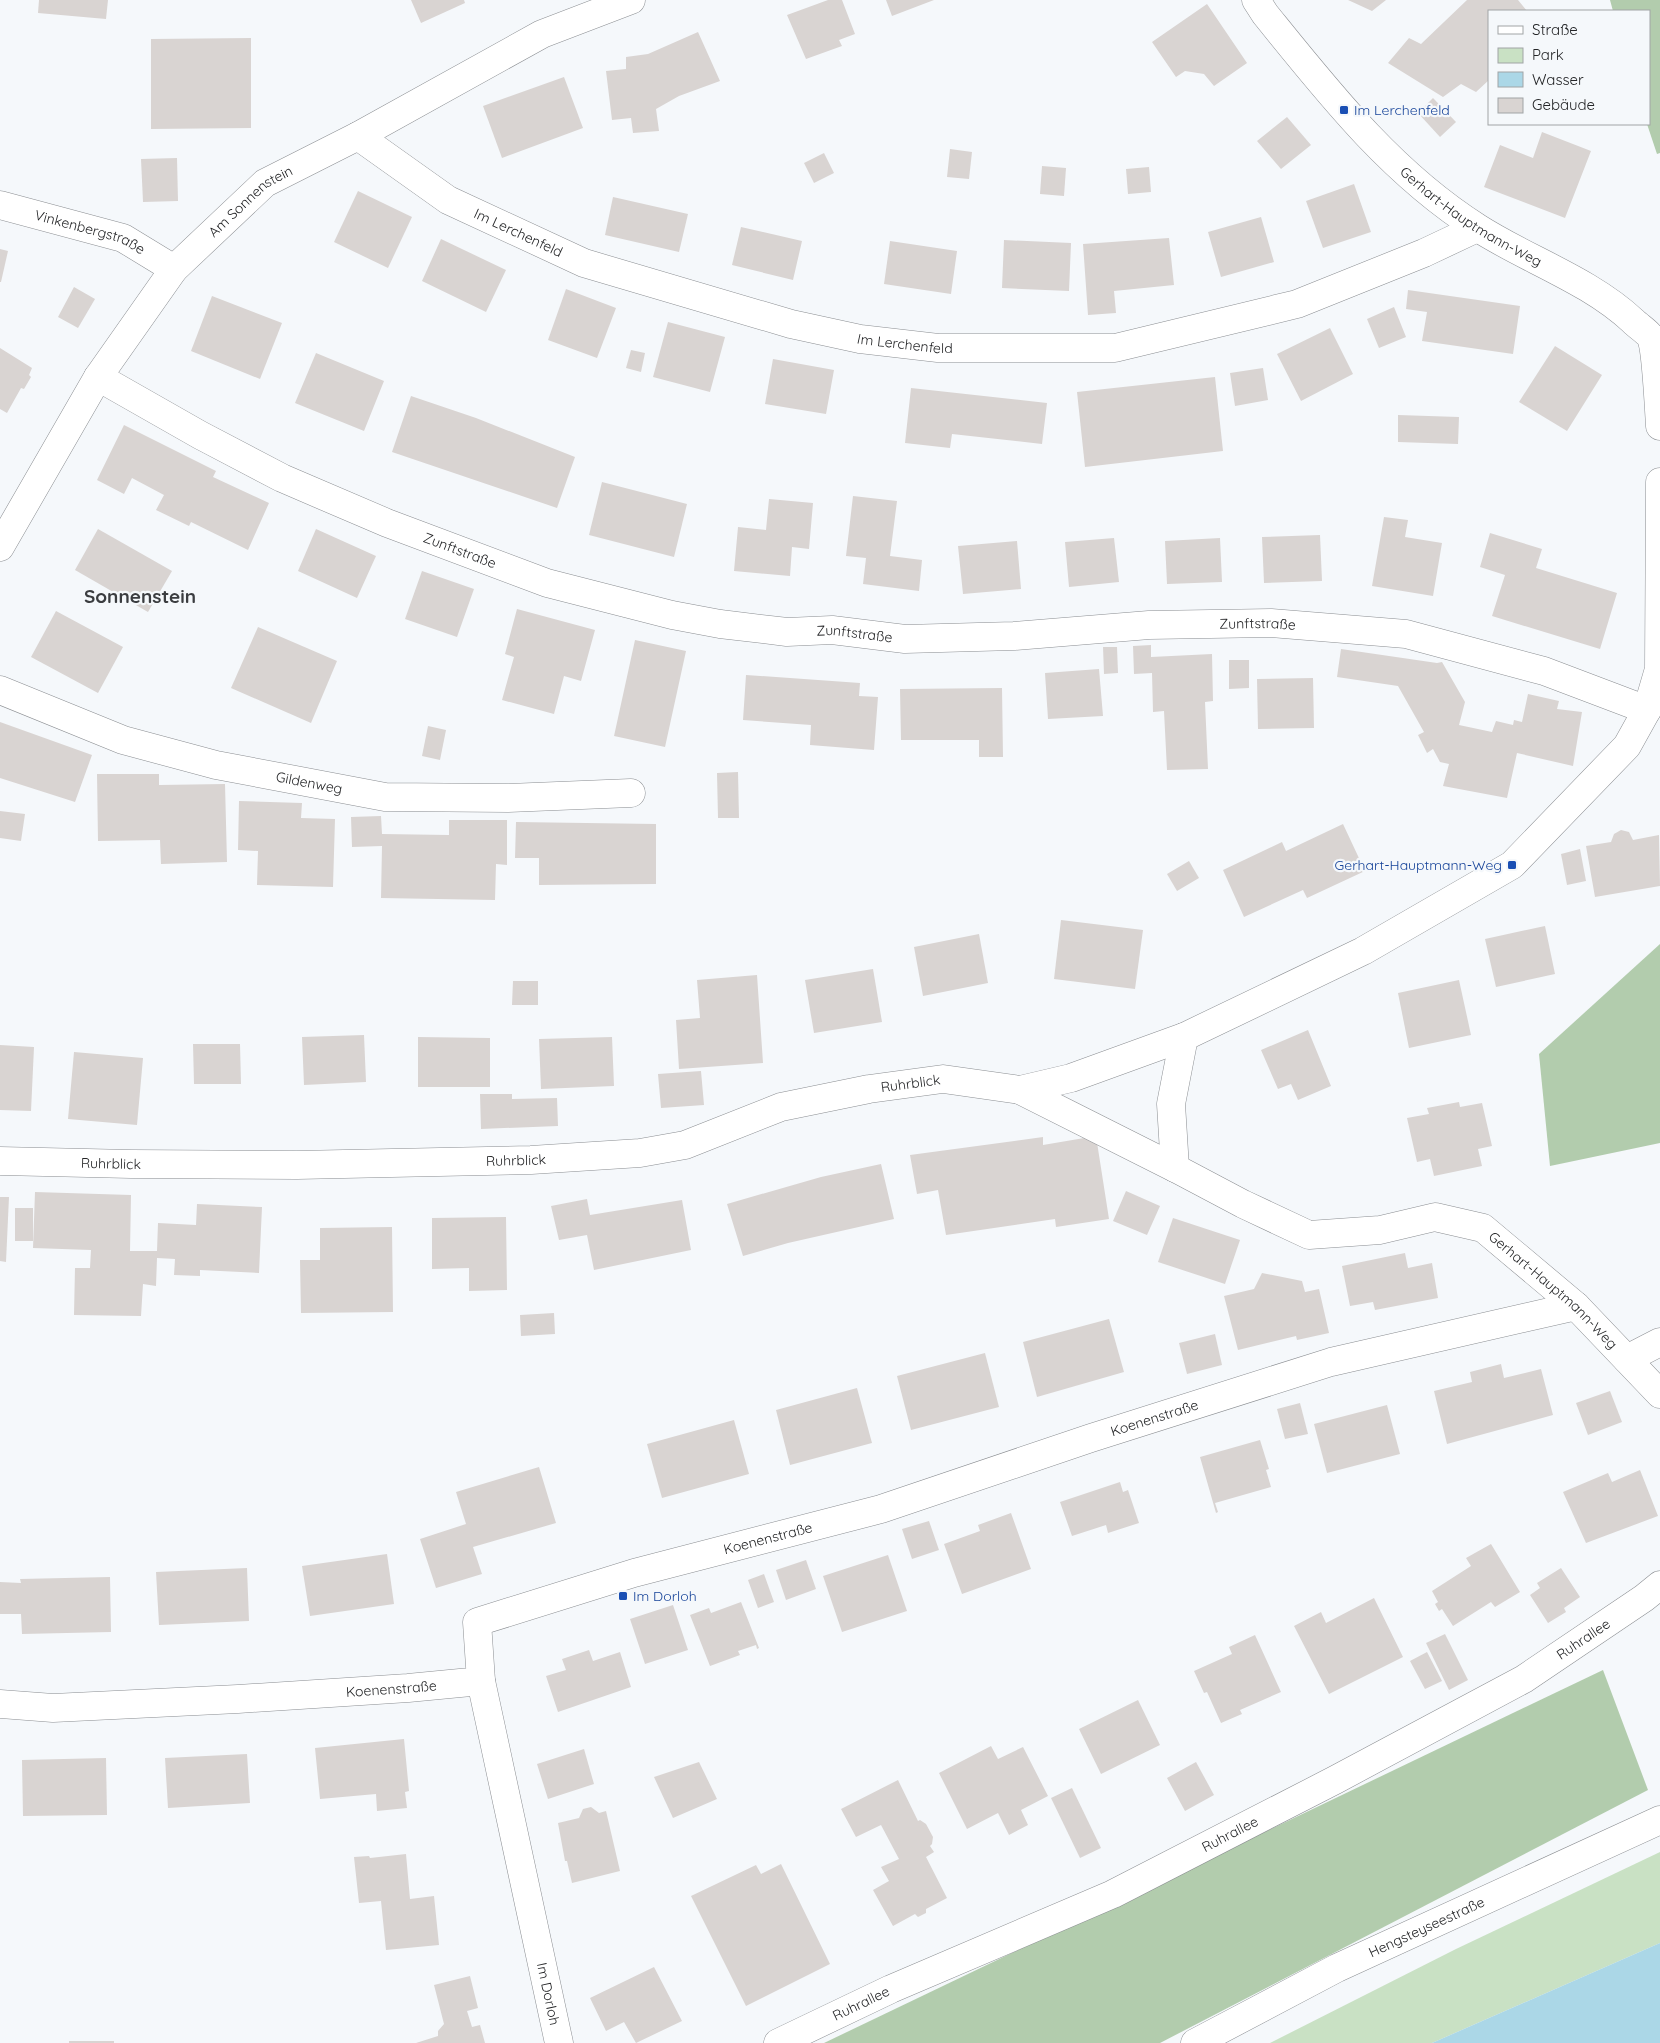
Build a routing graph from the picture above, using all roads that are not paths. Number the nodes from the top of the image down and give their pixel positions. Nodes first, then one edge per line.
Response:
1 (631, 0) edge
2 (1256, 0) edge
3 (358, 136) junction
4 (0, 206) edge
5 (1477, 228) junction
6 (174, 270) junction
7 (98, 377) junction
8 (1660, 426) edge
9 (1660, 482) edge
10 (0, 547) edge
11 (0, 690) edge
12 (1647, 710) junction
13 (631, 793) dead end
14 (1184, 1037) junction
15 (1020, 1090) junction
16 (0, 1161) edge
17 (1175, 1168) junction
18 (1576, 1306) junction
19 (1660, 1342) edge
20 (1627, 1359) junction
21 (1660, 1394) edge
22 (1660, 1586) edge
23 (481, 1680) junction
24 (0, 1704) edge
25 (1660, 1820) edge
26 (559, 2043) edge
27 (778, 2043) edge
28 (1195, 2043) edge

1 - 3 street, Am Sonnenstein
2 - 5 street, Gerhart-Hauptmann-Weg
3 - 5 street, Im Lerchenfeld
3 - 6 street, Am Sonnenstein
4 - 6 street, Vinkenbergstraße
5 - 8 street, Gerhart-Hauptmann-Weg
6 - 7 street, Am Sonnenstein
7 - 10 street, Am Sonnenstein
7 - 12 street, Zunftstraße
9 - 12 street
11 - 13 street, Gildenweg
12 - 14 street
14 - 15 street, Ruhrblick
14 - 17 street
15 - 16 street, Ruhrblick
15 - 17 street, Ruhrblick
17 - 18 street, Gerhart-Hauptmann-Weg
18 - 20 street, Gerhart-Hauptmann-Weg
18 - 23 street, Koenenstraße
19 - 20 street, Gerhart-Hauptmann-Weg
20 - 21 street, Gerhart-Hauptmann-Weg
22 - 27 street, Ruhrallee
23 - 24 street, Koenenstraße
23 - 26 street, Im Dorloh
25 - 28 street, Hengsteyseestraße

